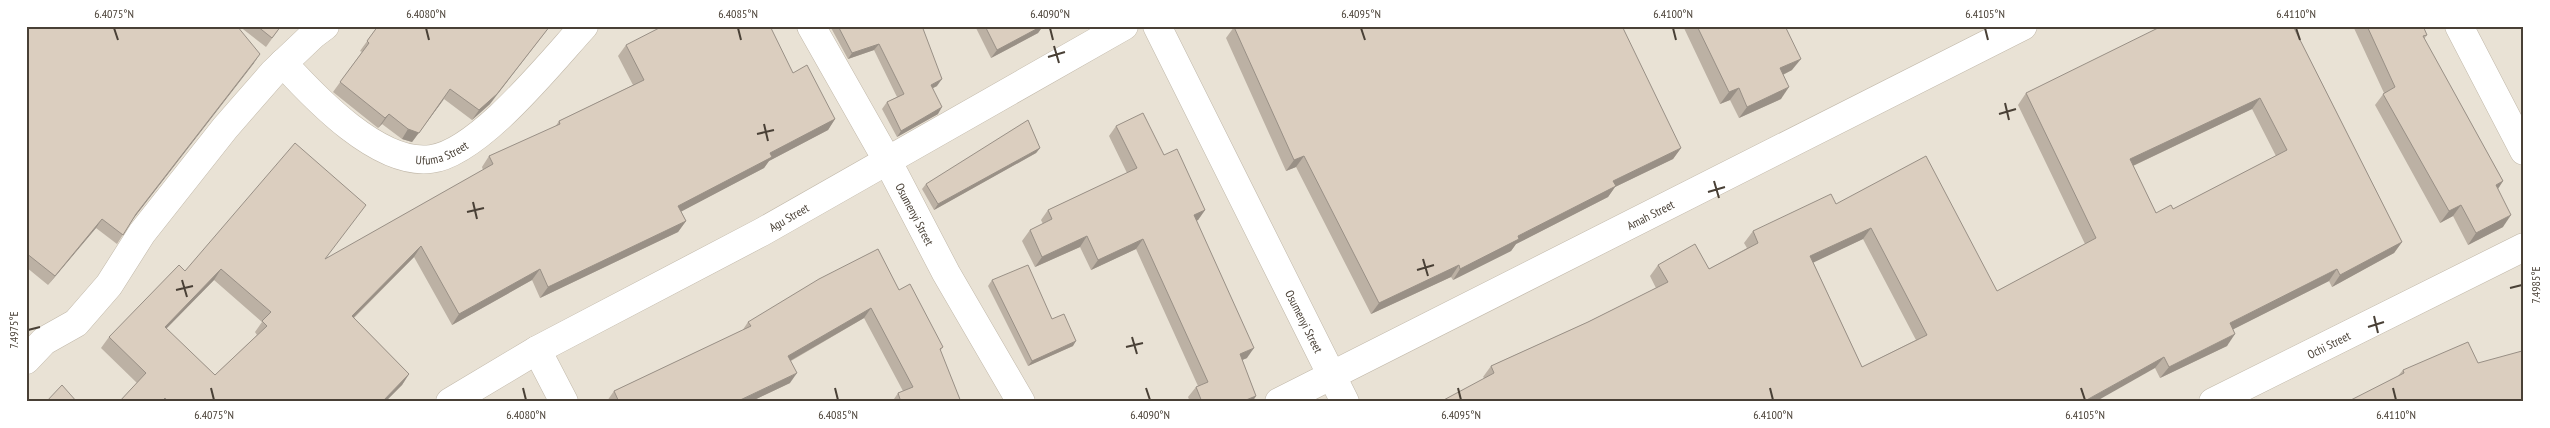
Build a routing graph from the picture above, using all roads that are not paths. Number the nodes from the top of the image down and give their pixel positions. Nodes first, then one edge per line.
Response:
1 (325, 26) edge
2 (584, 26) edge
3 (811, 26) edge
4 (1124, 26) edge
5 (1157, 26) edge
6 (2458, 26) edge
7 (2015, 28) edge
8 (283, 63) junction
9 (2524, 152) edge
10 (887, 160) junction
11 (2524, 247) edge
12 (537, 350) junction
13 (26, 360) edge
14 (1332, 376) junction
15 (450, 402) edge
16 (564, 402) edge
17 (1021, 402) edge
18 (1279, 402) edge
19 (1346, 402) edge
20 (2213, 402) edge

1 - 8 street
2 - 8 street, Ufuma Street
3 - 10 street, Osumenyi Street
4 - 10 street, Agu Street
5 - 14 street, Osumenyi Street
6 - 9 street
7 - 14 street, Amah Street
8 - 13 street
10 - 12 street, Agu Street
10 - 17 street, Osumenyi Street
11 - 20 street, Ochi Street
12 - 15 street, Agu Street
12 - 16 street
14 - 18 street, Amah Street
14 - 19 street, Osumenyi Street

